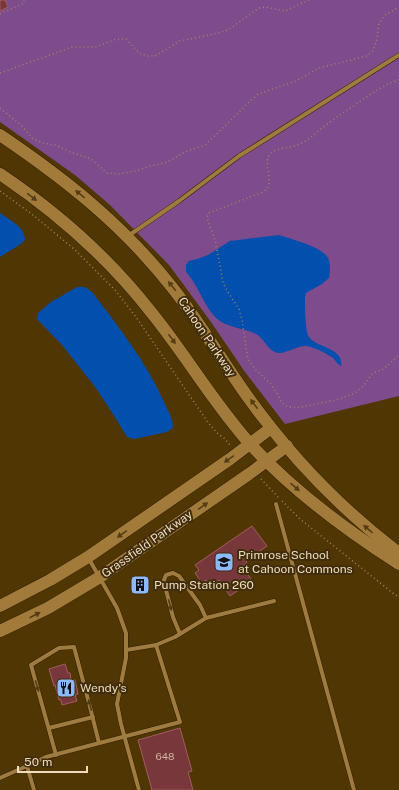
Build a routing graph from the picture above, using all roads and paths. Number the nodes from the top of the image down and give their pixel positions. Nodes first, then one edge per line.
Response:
1 (24, 0) edge
2 (309, 0) edge
3 (399, 7) edge
4 (0, 14) edge
5 (399, 55) edge
6 (0, 73) edge
7 (399, 80) edge
8 (0, 108) edge
9 (0, 135) edge
10 (0, 174) edge
11 (0, 191) edge
12 (127, 236) junction
13 (399, 355) edge
14 (271, 428) junction
15 (250, 443) junction
16 (287, 446) junction
17 (237, 453) junction
18 (266, 461) junction
19 (253, 471) junction
20 (276, 504) dead end
21 (399, 553) edge
22 (88, 557) junction
23 (399, 564) edge
24 (100, 577) junction
25 (399, 597) edge
26 (274, 601) dead end
27 (0, 606) edge
28 (206, 618) junction
29 (0, 631) edge
30 (180, 634) junction
31 (156, 645) junction
32 (126, 650) junction
33 (93, 717) junction
34 (49, 728) junction
35 (124, 736) junction
36 (99, 743) junction
37 (56, 755) junction
38 (27, 766) junction
39 (0, 778) edge
40 (34, 790) edge
41 (139, 790) edge
42 (354, 790) edge

1 - 4 path
2 - 6 path
3 - 8 path
5 - 12 lane
7 - 13 path
12 -> 9 street, Cahoon Parkway
10 -> 15 street
11 - 17 path
14 -> 12 street, Cahoon Parkway
14 - 15 street, Grassfield Parkway
14 - 16 street, Cahoon Parkway
15 - 17 street, Grassfield Parkway
15 - 18 street
16 - 18 street, Grassfield Parkway
21 -> 16 street, Cahoon Parkway
17 -> 22 street, Grassfield Parkway
18 - 19 street, Grassfield Parkway
18 -> 23 street
24 -> 19 street, Grassfield Parkway
19 - 25 path
20 - 42 lane
22 - 24 lane
22 - 27 street, Grassfield Parkway
29 -> 24 street, Grassfield Parkway
24 - 32 lane
26 - 28 lane
28 - 30 lane
28 -> 30 lane
30 - 31 lane
31 - 32 lane
31 - 35 lane
32 - 35 lane
33 - 34 lane
33 -> 34 lane
33 - 36 lane
34 - 37 lane
35 - 36 lane
35 - 41 lane
36 - 37 lane
37 - 38 lane
38 - 39 lane
38 - 40 lane

